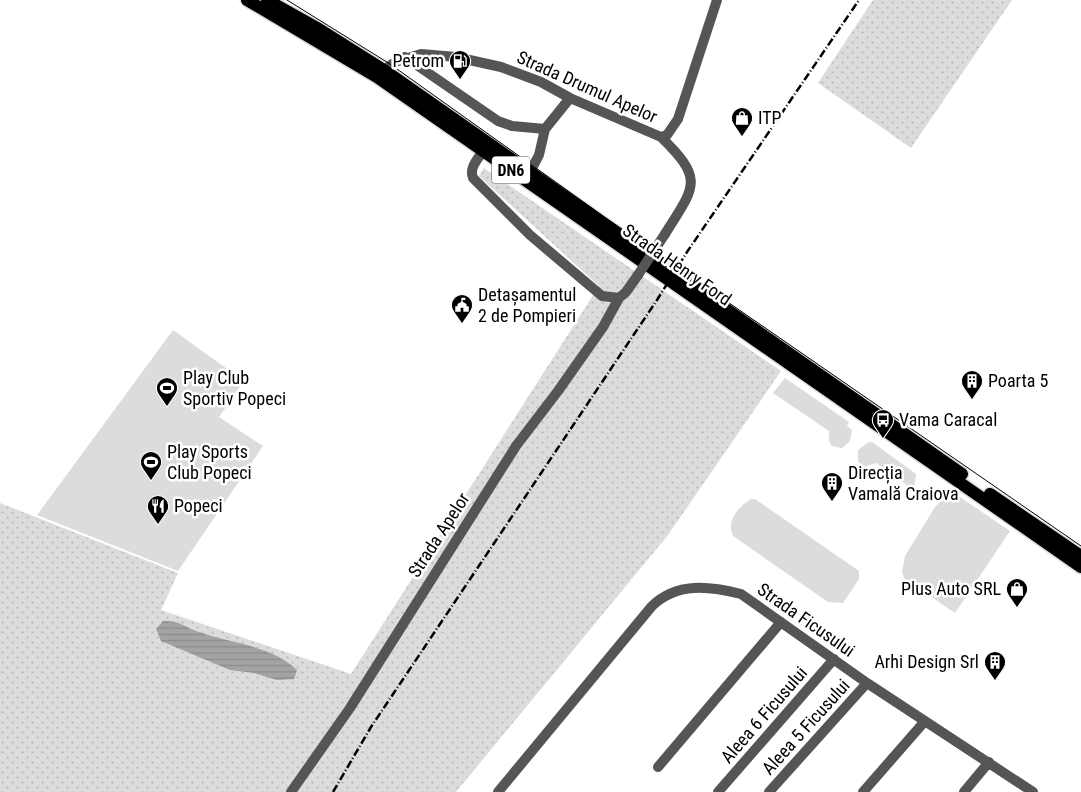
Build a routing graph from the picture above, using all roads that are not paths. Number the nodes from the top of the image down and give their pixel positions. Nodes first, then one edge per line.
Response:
1 (247, 0) edge
2 (267, 0) edge
3 (717, 0) edge
4 (405, 57) junction
5 (384, 70) junction
6 (570, 98) junction
7 (544, 129) junction
8 (661, 137) junction
9 (483, 151) junction
10 (530, 172) junction
11 (619, 298) junction
12 (1081, 556) edge
13 (1081, 566) edge
14 (781, 622) junction
15 (834, 659) junction
16 (868, 683) junction
17 (925, 721) junction
18 (989, 762) junction
19 (658, 767) dead end
20 (290, 792) edge
21 (498, 792) edge
22 (718, 792) edge
23 (769, 792) edge
24 (863, 792) edge
25 (964, 792) edge
26 (1033, 792) edge

1 - 9 main road, Strada Henry Ford / DN6
2 - 5 main road, Strada Henry Ford / DN6
3 - 8 street, Strada Drumul Apelor
4 - 5 street, Strada Drumul Apelor
4 - 6 street, Strada Drumul Apelor
4 - 7 street
5 - 10 main road, Strada Henry Ford / DN6
6 - 7 street
6 - 8 street, Strada Drumul Apelor
7 - 10 street
8 - 11 street, Strada Apelor, bridge
9 - 11 street
9 - 13 main road, Strada Henry Ford / DN6
10 - 12 main road, Strada Henry Ford / DN6
11 - 20 street, Strada Apelor
14 - 15 street, Strada Ficusului
14 - 19 street
14 - 21 street, Strada Ficusului
15 - 16 street, Strada Ficusului
15 - 22 street, Aleea 6 Ficusului
16 - 17 street, Strada Ficusului
16 - 23 street, Aleea 5 Ficusului
17 - 18 street, Strada Ficusului
17 - 24 street
18 - 25 street
18 - 26 street, Strada Ficusului

